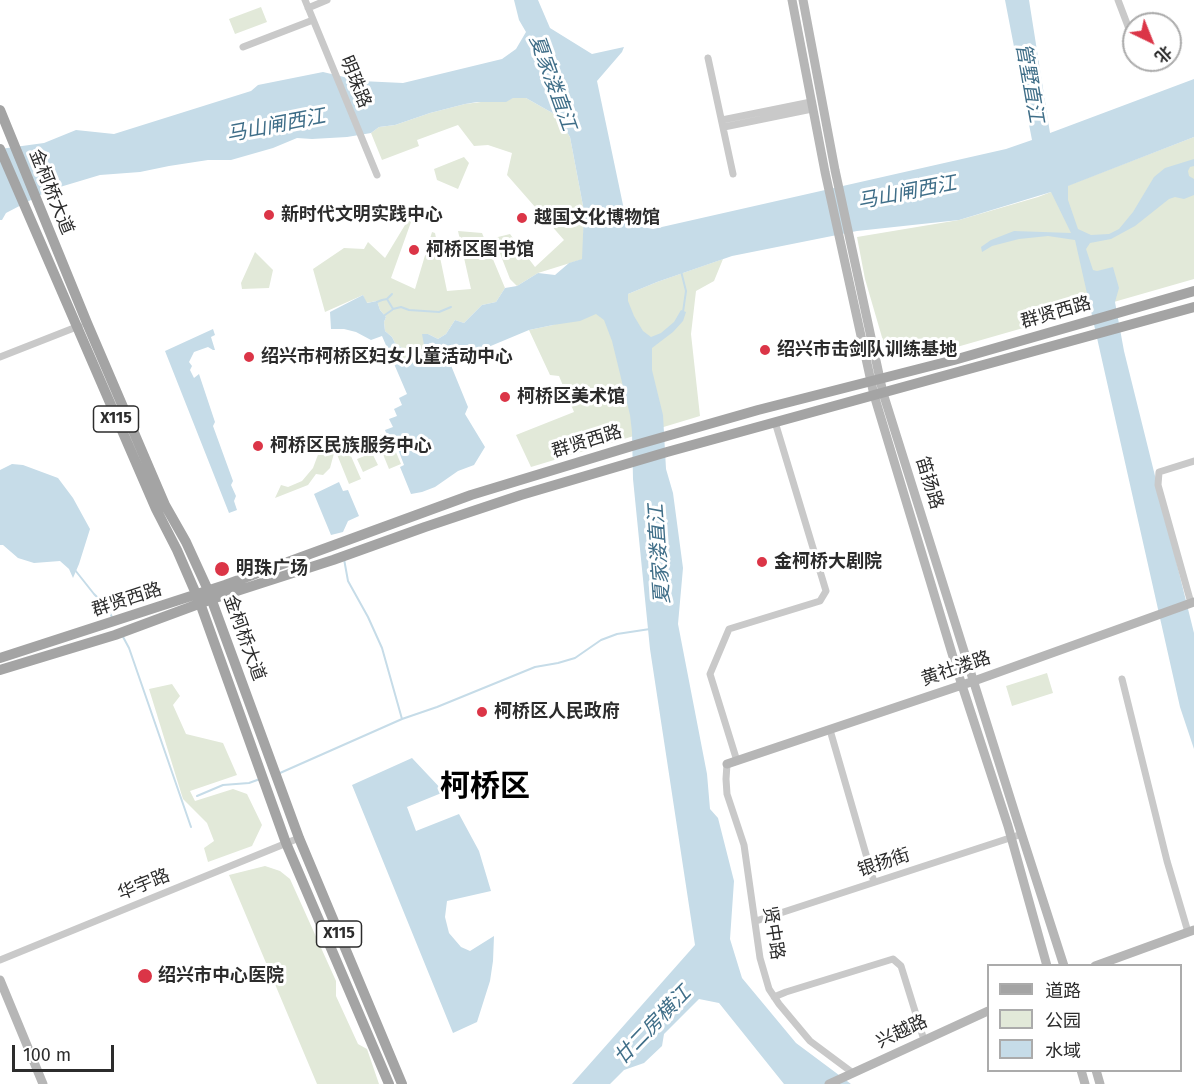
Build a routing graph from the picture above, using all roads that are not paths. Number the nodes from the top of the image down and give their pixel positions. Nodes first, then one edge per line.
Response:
1 (305, 0) edge
2 (327, 0) edge
3 (792, 0) edge
4 (802, 0) edge
5 (308, 8) junction
6 (313, 20) junction
7 (243, 46) dead end
8 (708, 57) dead end
9 (812, 106) junction
10 (0, 110) edge
11 (723, 124) junction
12 (0, 149) edge
13 (733, 174) dead end
14 (377, 175) dead end
15 (1194, 291) edge
16 (1194, 307) edge
17 (82, 325) junction
18 (0, 357) edge
19 (876, 380) junction
20 (879, 394) junction
21 (775, 422) junction
22 (1194, 461) edge
23 (210, 594) junction
24 (198, 599) junction
25 (1191, 603) edge
26 (0, 658) edge
27 (0, 670) edge
28 (1122, 679) dead end
29 (974, 681) junction
30 (962, 685) junction
31 (830, 730) junction
32 (732, 763) junction
33 (1022, 834) junction
34 (1011, 837) junction
35 (298, 838) junction
36 (286, 843) junction
37 (874, 882) junction
38 (756, 921) junction
39 (1191, 931) edge
40 (0, 960) edge
41 (1046, 964) edge
42 (1063, 964) edge
43 (1100, 964) edge
44 (0, 980) edge
45 (774, 997) junction
46 (987, 1011) edge
47 (924, 1041) junction
48 (850, 1074) junction
49 (43, 1084) edge
50 (389, 1084) edge
51 (402, 1084) edge
52 (829, 1084) edge

1 - 5 street, 明珠路
2 - 5 street
3 - 9 street, 笛扬路
4 - 19 street, 笛扬路
5 - 6 street, 明珠路
6 - 7 street
6 - 14 street, 明珠路
8 - 11 street
9 - 11 street
9 - 19 street, 笛扬路
10 - 17 main road, 金柯桥大道 / X115
11 - 13 street
12 - 17 main road, 金柯桥大道 / X115
15 - 19 main road, 群贤西路
16 - 20 main road, 群贤西路
17 - 18 street
17 - 23 main road, 金柯桥大道 / X115
17 - 24 main road, 金柯桥大道 / X115
19 - 20 street, 笛扬路
19 - 23 main road, 群贤西路
20 - 21 main road, 群贤西路
20 - 29 street, 笛扬路
20 - 30 street, 笛扬路
21 - 23 main road, 群贤西路
21 - 32 street, 贤中路
22 - 25 street
23 - 24 main road, 群贤西路
23 - 35 main road, 金柯桥大道 / X115
24 - 26 main road, 群贤西路
24 - 27 main road, 群贤西路
24 - 36 main road, 金柯桥大道 / X115
25 - 29 street, 黄社溇路
28 - 39 street
29 - 30 street, 黄社溇路
29 - 33 street, 笛扬路
30 - 31 street, 黄社溇路
30 - 34 street, 笛扬路
31 - 32 street, 黄社溇路
31 - 37 street
32 - 38 street, 贤中路
33 - 34 street, 银扬街
33 - 42 street, 笛扬路
34 - 37 street, 银扬街
34 - 41 street, 笛扬路
35 - 36 street, 华宇路
35 - 51 main road, 金柯桥大道 / X115
36 - 40 street, 华宇路
36 - 50 main road, 金柯桥大道 / X115
37 - 38 street, 银扬街
38 - 45 street, 贤中路
39 - 43 street
44 - 49 street
45 - 47 street
45 - 48 street, 贤中路
46 - 47 street, 兴越路
47 - 48 street, 兴越路
48 - 52 street, 兴越路

